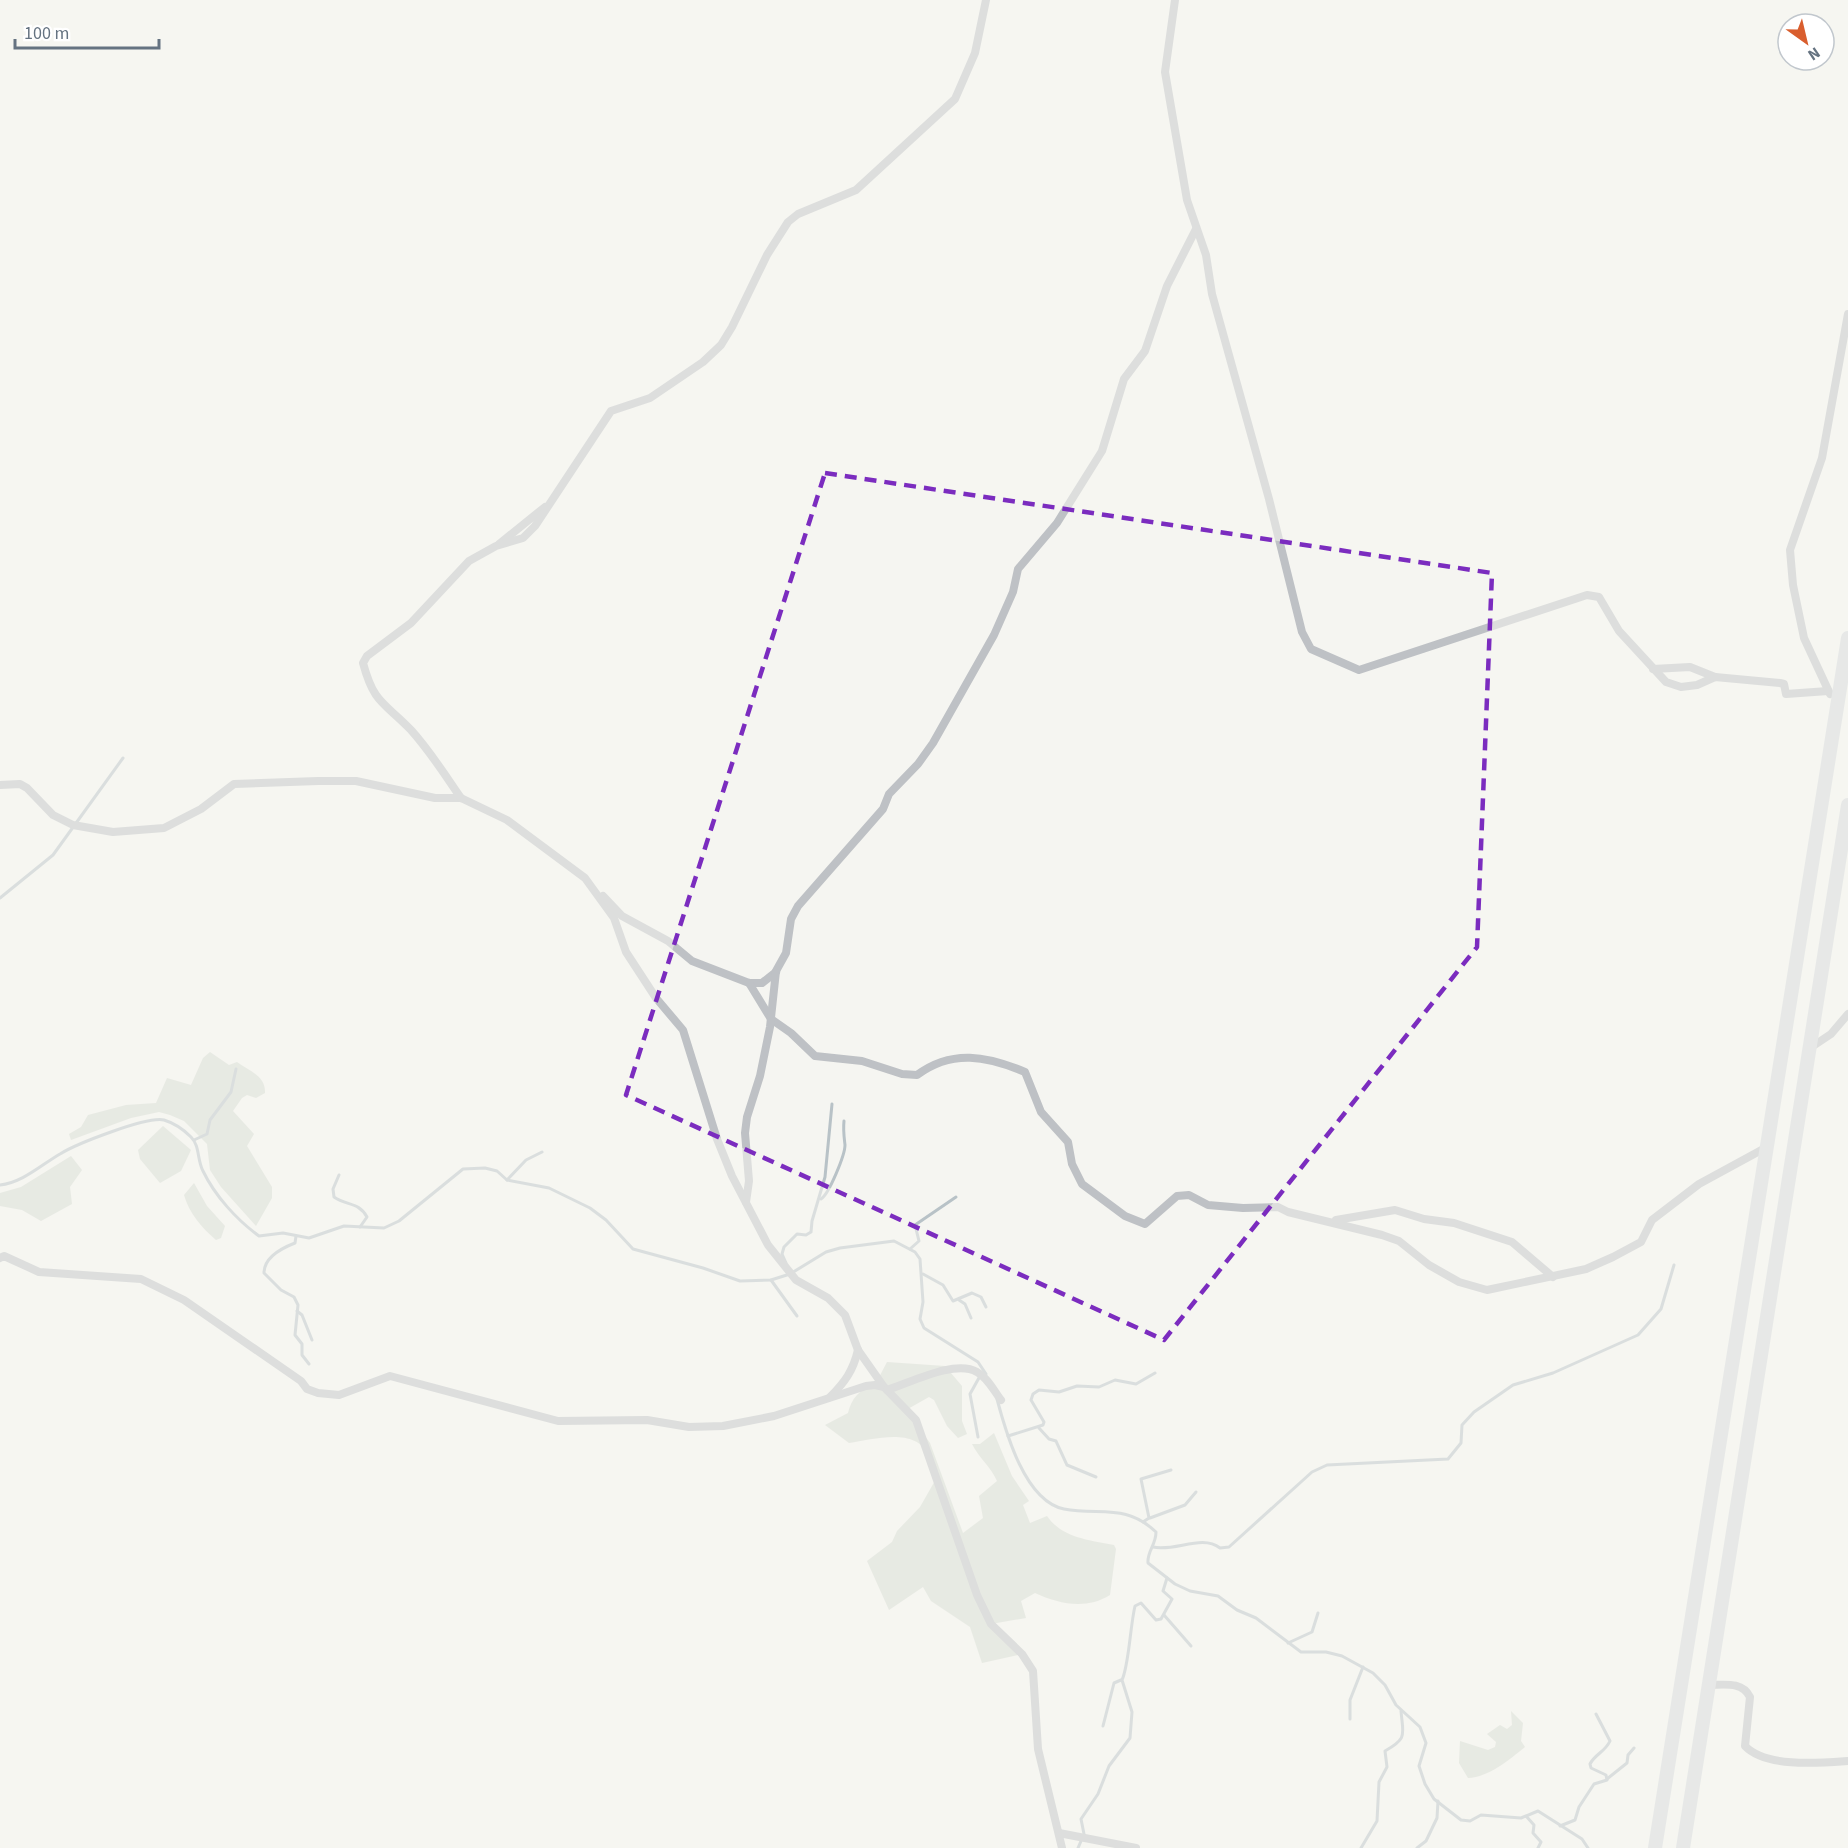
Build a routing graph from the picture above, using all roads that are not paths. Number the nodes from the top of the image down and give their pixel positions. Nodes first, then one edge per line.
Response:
1 (986, 0) edge
2 (1175, 0) edge
3 (1196, 229) junction
4 (1848, 314) edge
5 (1848, 638) edge
6 (1653, 669) junction
7 (1715, 677) junction
8 (1828, 691) junction
9 (1837, 707) junction
10 (0, 785) edge
11 (460, 798) junction
12 (1848, 805) edge
13 (585, 878) junction
14 (776, 971) junction
15 (749, 982) junction
16 (1848, 1014) edge
17 (771, 1019) junction
18 (1810, 1048) junction
19 (1767, 1147) junction
20 (746, 1202) junction
21 (1329, 1221) junction
22 (0, 1258) edge
23 (1553, 1277) junction
24 (858, 1350) junction
25 (886, 1389) junction
26 (1001, 1400) dead end
27 (826, 1401) junction
28 (1709, 1685) junction
29 (1848, 1761) edge
30 (1059, 1833) junction
31 (1062, 1848) edge
32 (1136, 1848) edge
33 (1655, 1848) edge
34 (1683, 1848) edge

1 - 11 street
2 - 3 street
3 - 6 street
3 - 14 street
4 - 8 street
5 - 9 highway
6 - 7 street
6 - 7 street
7 - 8 street
8 - 9 street
9 - 19 highway
10 - 11 street
11 - 13 street
12 - 18 highway
13 - 15 street
13 - 20 street
14 - 15 street
14 - 17 street
15 - 17 street
16 - 18 street
17 - 20 street
17 - 21 street
18 - 28 highway
19 - 23 street
19 - 33 highway
20 - 24 street
21 - 23 street
21 - 23 street
22 - 27 street
24 - 25 street
24 - 27 street
25 - 26 street
25 - 27 street
25 - 30 street
28 - 29 street
28 - 34 highway
30 - 31 street
30 - 32 street

